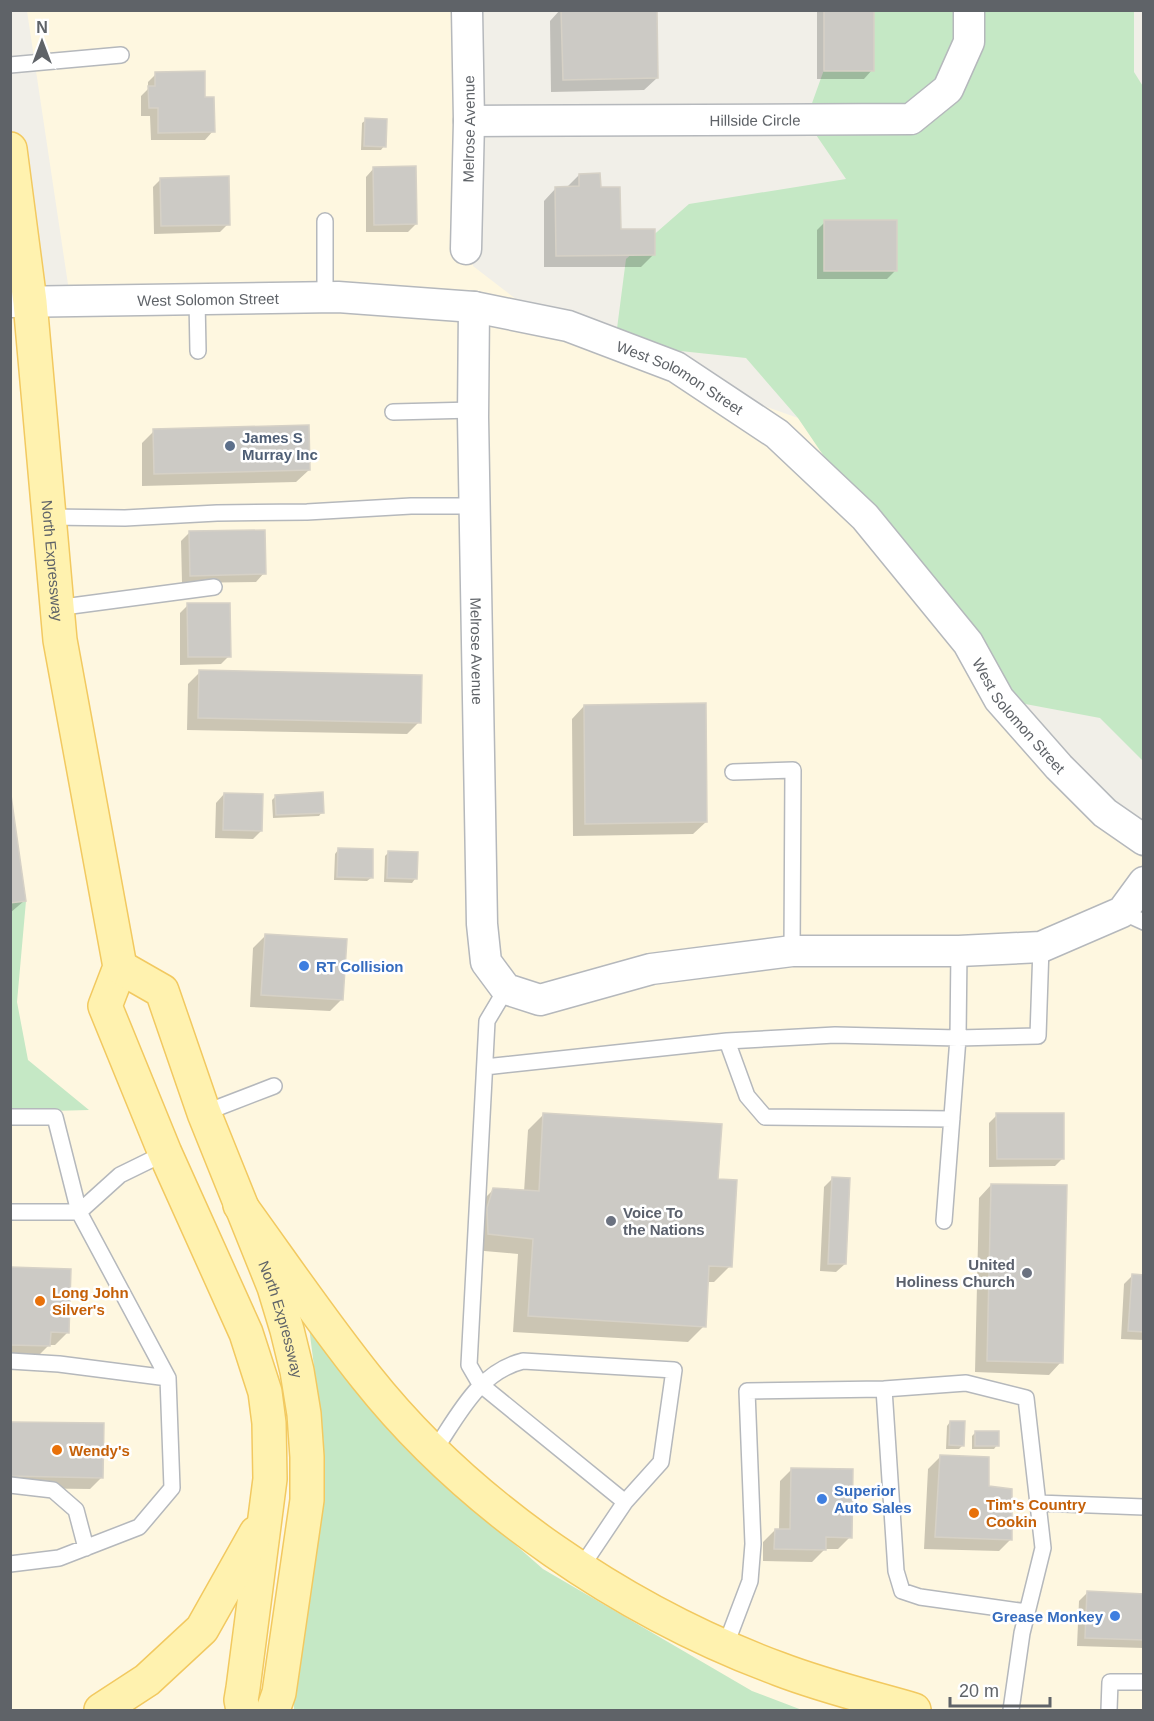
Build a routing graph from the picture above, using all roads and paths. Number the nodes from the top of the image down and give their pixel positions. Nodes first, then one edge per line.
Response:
1 (467, 10) edge
2 (969, 10) edge
3 (121, 55) dead end
4 (10, 64) edge
5 (469, 121) junction
6 (10, 149) edge
7 (325, 221) dead end
8 (466, 249) dead end
9 (325, 297) junction
10 (197, 299) junction
11 (20, 302) edge
12 (474, 307) junction
13 (198, 351) dead end
14 (473, 410) junction
15 (393, 412) dead end
16 (475, 506) junction
17 (49, 517) junction
18 (214, 587) dead end
19 (56, 608) junction
20 (733, 772) dead end
21 (1143, 840) edge
22 (1143, 882) edge
23 (1133, 917) edge
24 (1041, 947) junction
25 (792, 951) junction
26 (959, 951) junction
27 (120, 967) junction
28 (506, 989) junction
29 (958, 1038) junction
30 (727, 1041) junction
31 (485, 1067) junction
32 (274, 1086) dead end
33 (204, 1113) junction
34 (10, 1117) edge
35 (952, 1119) junction
36 (165, 1153) junction
37 (240, 1205) junction
38 (10, 1212) edge
39 (79, 1212) junction
40 (944, 1221) dead end
41 (10, 1361) edge
42 (168, 1378) junction
43 (480, 1384) junction
44 (884, 1389) junction
45 (434, 1451) junction
46 (10, 1485) edge
47 (625, 1502) junction
48 (1038, 1503) junction
49 (1143, 1507) edge
50 (265, 1518) junction
51 (86, 1548) junction
52 (10, 1564) edge
53 (580, 1569) junction
54 (1027, 1612) junction
55 (725, 1647) junction
56 (1143, 1682) edge
57 (101, 1710) edge
58 (243, 1710) edge
59 (273, 1710) edge
60 (914, 1710) edge
61 (1011, 1710) edge
62 (1109, 1710) edge

1 - 5 street, Melrose Avenue
2 - 5 street, Hillside Circle
3 - 4 lane
5 - 8 street, Melrose Avenue
6 - 11 main road, North Expressway
7 - 9 lane
9 - 10 street, West Solomon Street
9 - 12 street, West Solomon Street
10 - 11 street, West Solomon Street
10 - 13 lane
11 - 17 main road, North Expressway
12 - 14 street, Melrose Avenue
12 - 21 street, West Solomon Street
14 - 15 lane
14 - 16 street, Melrose Avenue
16 - 17 lane
16 - 28 street, Melrose Avenue
17 - 19 main road, North Expressway
18 - 19 lane
19 - 27 main road, North Expressway
20 - 25 lane
22 - 23 street
23 - 24 street
24 - 26 street
24 - 29 lane
25 - 26 street
25 - 28 street
26 - 29 lane
27 - 33 main road, North Expressway
27 - 36 main road
28 - 31 lane
29 - 30 lane
29 - 35 lane
30 - 31 lane
30 - 35 lane
31 - 43 lane
32 - 33 lane
33 - 37 main road, North Expressway
34 - 39 lane
35 - 40 lane
36 - 39 lane
36 - 50 main road
37 - 45 main road
37 - 59 main road, North Expressway
38 - 39 lane
39 - 42 lane
41 - 42 lane
42 - 51 lane
43 - 45 lane
43 - 47 lane
43 - 47 lane
44 - 48 lane
44 - 54 lane
44 - 55 lane
45 - 53 main road
46 - 51 lane
47 - 53 lane
48 - 49 lane
48 - 54 lane
50 - 57 main road
50 - 58 main road
51 - 52 lane
53 - 55 main road
54 - 61 lane
55 - 60 main road
56 - 62 lane

